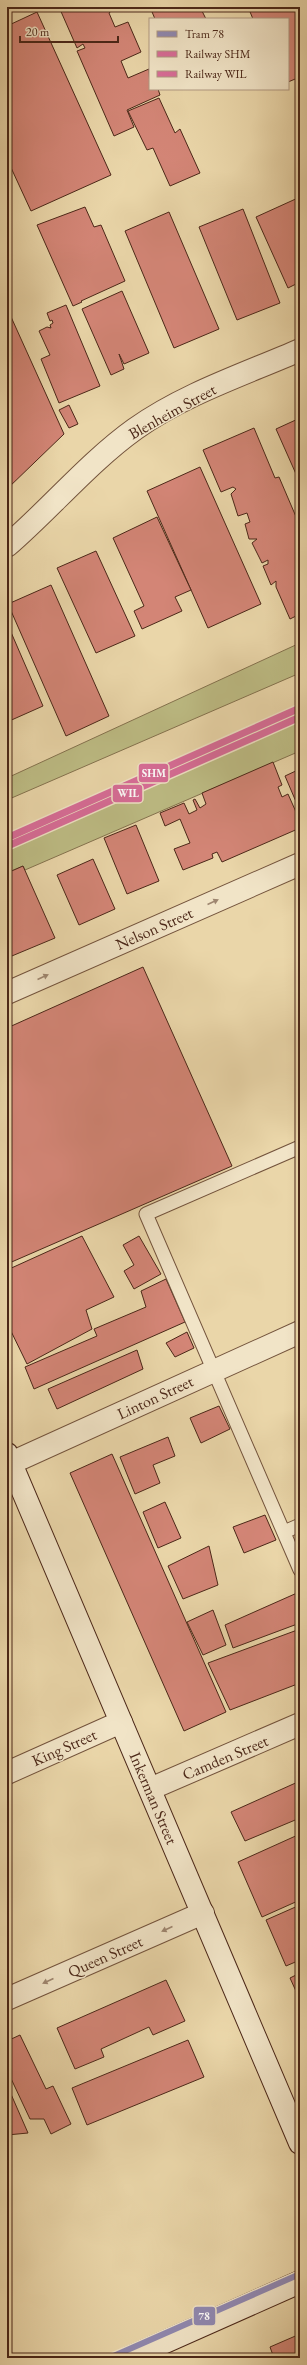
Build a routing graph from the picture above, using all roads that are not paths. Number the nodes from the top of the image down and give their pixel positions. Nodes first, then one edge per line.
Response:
1 (300, 350) edge
2 (7, 546) edge
3 (300, 864) edge
4 (7, 993) edge
5 (300, 1147) edge
6 (300, 1332) edge
7 (213, 1370) junction
8 (9, 1458) edge
9 (300, 1525) edge
10 (284, 1532) junction
11 (300, 1570) edge
12 (121, 1722) junction
13 (300, 1724) edge
14 (7, 1773) edge
15 (150, 1789) junction
16 (202, 1913) junction
17 (7, 1999) edge
18 (300, 2143) edge
19 (300, 2282) edge
20 (129, 2358) edge

1 - 2 street, Blenheim Street
4 -> 3 street, Nelson Street
5 - 7 lane
6 - 7 street, Linton Street
7 - 8 street, Linton Street
7 - 10 lane
8 - 12 street, Inkerman Street
9 - 10 lane
10 - 11 lane
12 - 14 street, King Street
12 - 15 street, Inkerman Street
13 - 15 street, Camden Street
15 - 16 street, Inkerman Street
16 -> 17 street, Queen Street
16 - 18 street, Inkerman Street
19 - 20 street

